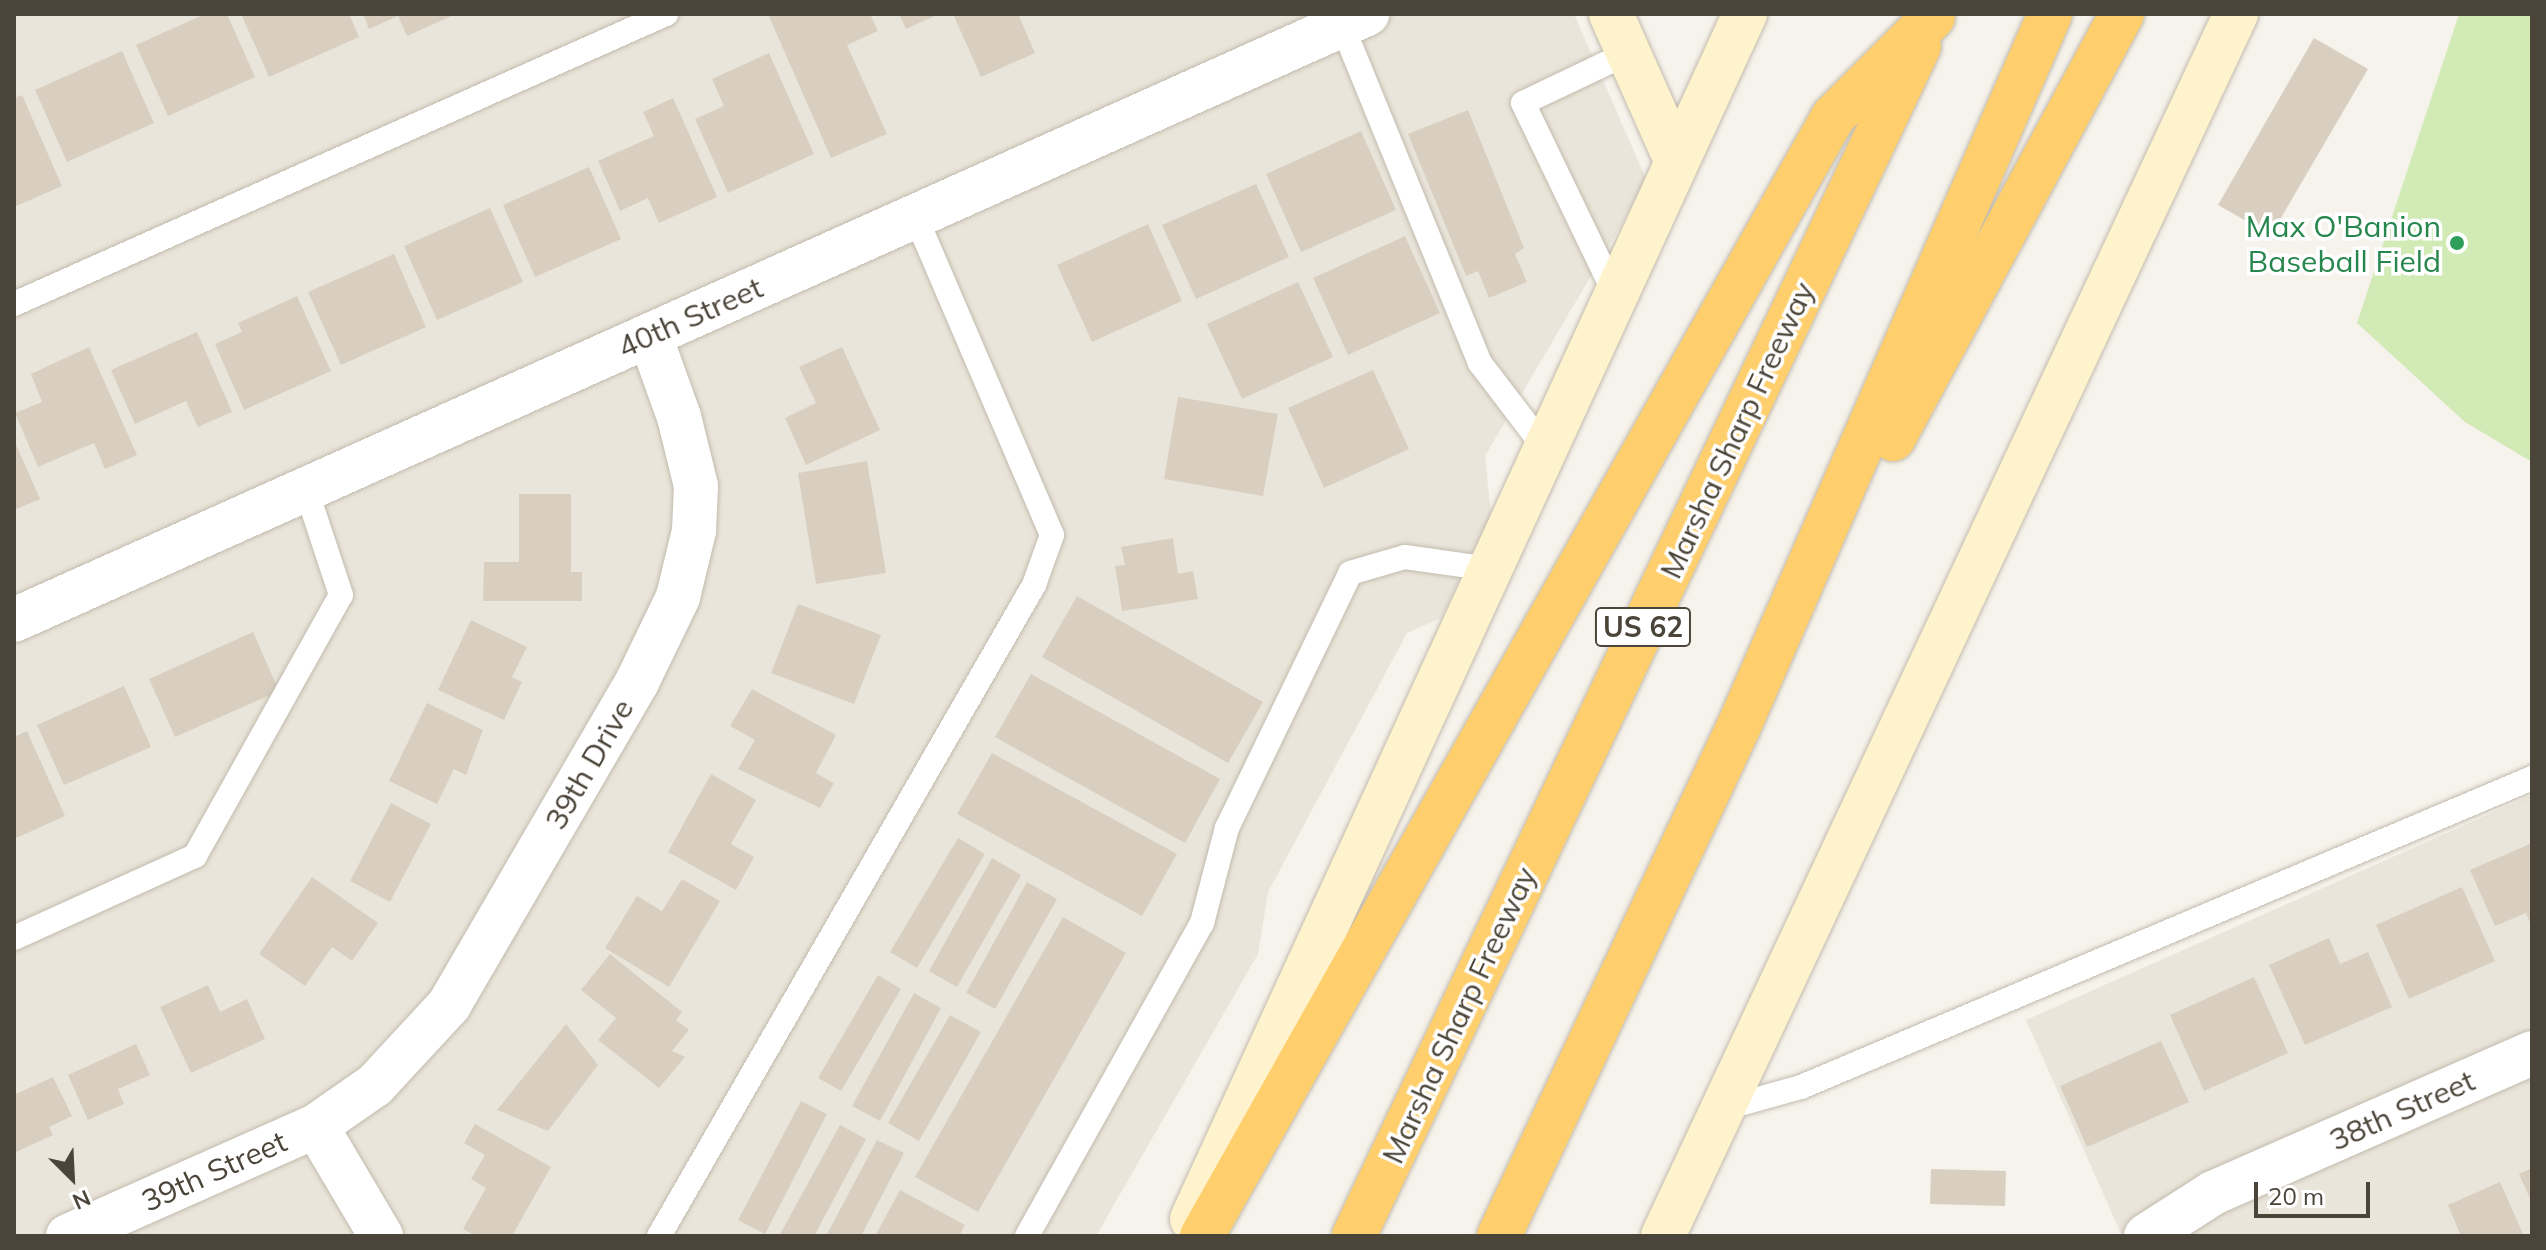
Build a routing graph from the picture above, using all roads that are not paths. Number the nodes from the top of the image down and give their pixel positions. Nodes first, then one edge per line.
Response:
1 (666, 14) edge
2 (1611, 14) edge
3 (1745, 14) edge
4 (2050, 14) edge
5 (2122, 14) edge
6 (2236, 14) edge
7 (1934, 16) edge
8 (1354, 20) edge
9 (1628, 53) junction
10 (1676, 160) junction
11 (915, 216) junction
12 (1615, 294) junction
13 (14, 304) edge
14 (650, 336) junction
15 (1544, 447) junction
16 (306, 489) junction
17 (1489, 569) junction
18 (14, 620) edge
19 (1739, 726) junction
20 (2532, 778) edge
21 (14, 938) edge
22 (2532, 1053) edge
23 (1722, 1109) junction
24 (316, 1126) junction
25 (68, 1236) edge
26 (381, 1236) edge
27 (659, 1236) edge
28 (1027, 1236) edge
29 (1184, 1236) edge
30 (1202, 1236) edge
31 (1354, 1236) edge
32 (1499, 1236) edge
33 (1663, 1236) edge
34 (2146, 1236) edge

1 - 13 lane
2 - 9 main road
3 - 10 main road
4 - 19 highway
5 - 19 highway
6 - 23 main road
7 - 30 highway
7 - 31 highway, Marsha Sharp Freeway / US 62
8 - 11 street, 40th Street
8 - 15 lane
9 - 10 main road
9 - 12 lane
10 - 12 main road
11 - 14 street, 40th Street
11 - 27 lane
12 - 15 main road
14 - 16 street, 40th Street
14 - 24 street, 39th Drive
15 - 17 main road
16 - 18 street, 40th Street
16 - 21 lane
17 - 28 lane
17 - 29 main road
19 - 32 highway
20 - 23 lane
22 - 34 street, 38th Street
23 - 33 main road
24 - 25 street, 39th Street
24 - 26 street

